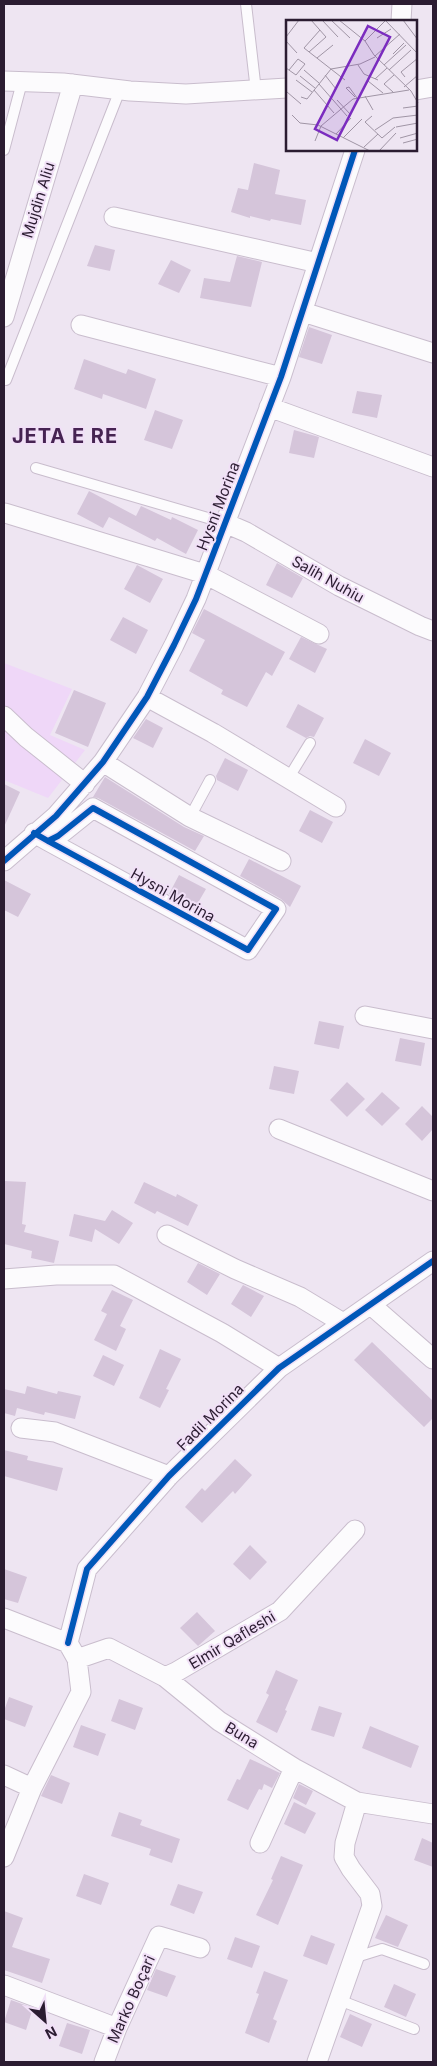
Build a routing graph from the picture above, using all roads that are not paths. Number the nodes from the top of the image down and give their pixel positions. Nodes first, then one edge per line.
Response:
1 (246, 4) edge
2 (402, 4) edge
3 (401, 20) edge
4 (13, 82) edge
5 (73, 84) junction
6 (433, 87) edge
7 (286, 88) edge
8 (120, 90) junction
9 (417, 90) edge
10 (256, 91) junction
11 (4, 150) edge
12 (356, 151) edge
13 (114, 217) dead end
14 (318, 262) junction
15 (303, 312) junction
16 (4, 317) edge
17 (81, 325) dead end
18 (433, 353) edge
19 (281, 377) junction
20 (6, 380) dead end
21 (269, 406) junction
22 (433, 467) edge
23 (36, 468) dead end
24 (4, 513) edge
25 (225, 523) junction
26 (205, 574) junction
27 (433, 631) edge
28 (319, 634) dead end
29 (148, 697) junction
30 (4, 716) edge
31 (310, 743) dead end
32 (103, 762) junction
33 (288, 779) junction
34 (210, 780) dead end
35 (85, 784) junction
36 (336, 807) dead end
37 (190, 817) junction
38 (42, 837) junction
39 (281, 861) dead end
40 (4, 862) edge
41 (365, 1016) dead end
42 (433, 1029) edge
43 (279, 1129) dead end
44 (433, 1190) edge
45 (167, 1235) dead end
46 (433, 1261) edge
47 (4, 1279) edge
48 (372, 1305) junction
49 (343, 1323) junction
50 (433, 1359) edge
51 (279, 1368) junction
52 (21, 1428) dead end
53 (169, 1476) junction
54 (354, 1530) dead end
55 (4, 1618) edge
56 (73, 1651) junction
57 (165, 1677) junction
58 (294, 1768) junction
59 (4, 1775) edge
60 (32, 1788) junction
61 (357, 1802) junction
62 (433, 1814) edge
63 (10, 1823) edge
64 (260, 1843) dead end
65 (4, 1856) edge
66 (200, 1948) dead end
67 (354, 1958) junction
68 (424, 1964) dead end
69 (4, 1985) edge
70 (339, 2000) junction
71 (116, 2028) junction
72 (414, 2029) dead end
73 (104, 2062) edge
74 (317, 2062) edge

1 - 10 lane
2 - 3 street
4 - 5 street
4 - 11 lane
5 - 8 street
5 - 16 street, Mujdin Aliu
6 - 9 street
7 - 10 street
8 - 10 street
8 - 20 lane
12 - 14 street, Hysni Morina
13 - 14 street
14 - 15 street, Hysni Morina
15 - 18 street
15 - 19 street, Hysni Morina
17 - 19 street
19 - 21 street, Hysni Morina
21 - 22 street
21 - 25 street, Hysni Morina
23 - 25 lane
24 - 26 street, Hysni Morina
25 - 26 street, Hysni Morina
25 - 27 street, Salih Nuhiu
26 - 28 street
26 - 29 street, Hysni Morina
29 - 32 street, Hysni Morina
29 - 33 street
30 - 35 street
31 - 33 lane
32 - 35 street, Hysni Morina
32 - 37 street
33 - 36 street
34 - 37 lane
35 - 38 street, Hysni Morina
37 - 39 street
38 - 38 street, Hysni Morina
38 - 40 street, Hysni Morina
41 - 42 street
43 - 44 street
45 - 49 street
46 - 48 street, Fadil Morina
47 - 51 street
48 - 49 street, Fadil Morina
48 - 50 street
49 - 51 street, Fadil Morina
51 - 53 street, Fadil Morina
52 - 53 street
53 - 56 street, Fadil Morina
54 - 57 street, Elmir Qafleshi
55 - 56 street
56 - 57 street, Buna
56 - 60 street
57 - 58 street, Buna
58 - 61 street, Buna
58 - 64 street
59 - 60 street
60 - 63 street
61 - 62 street, Buna
61 - 67 street
63 - 65 street
66 - 71 street, Marko Boçari
67 - 68 lane
67 - 70 street
69 - 71 street
70 - 72 lane
70 - 74 street
71 - 73 street, Marko Boçari

